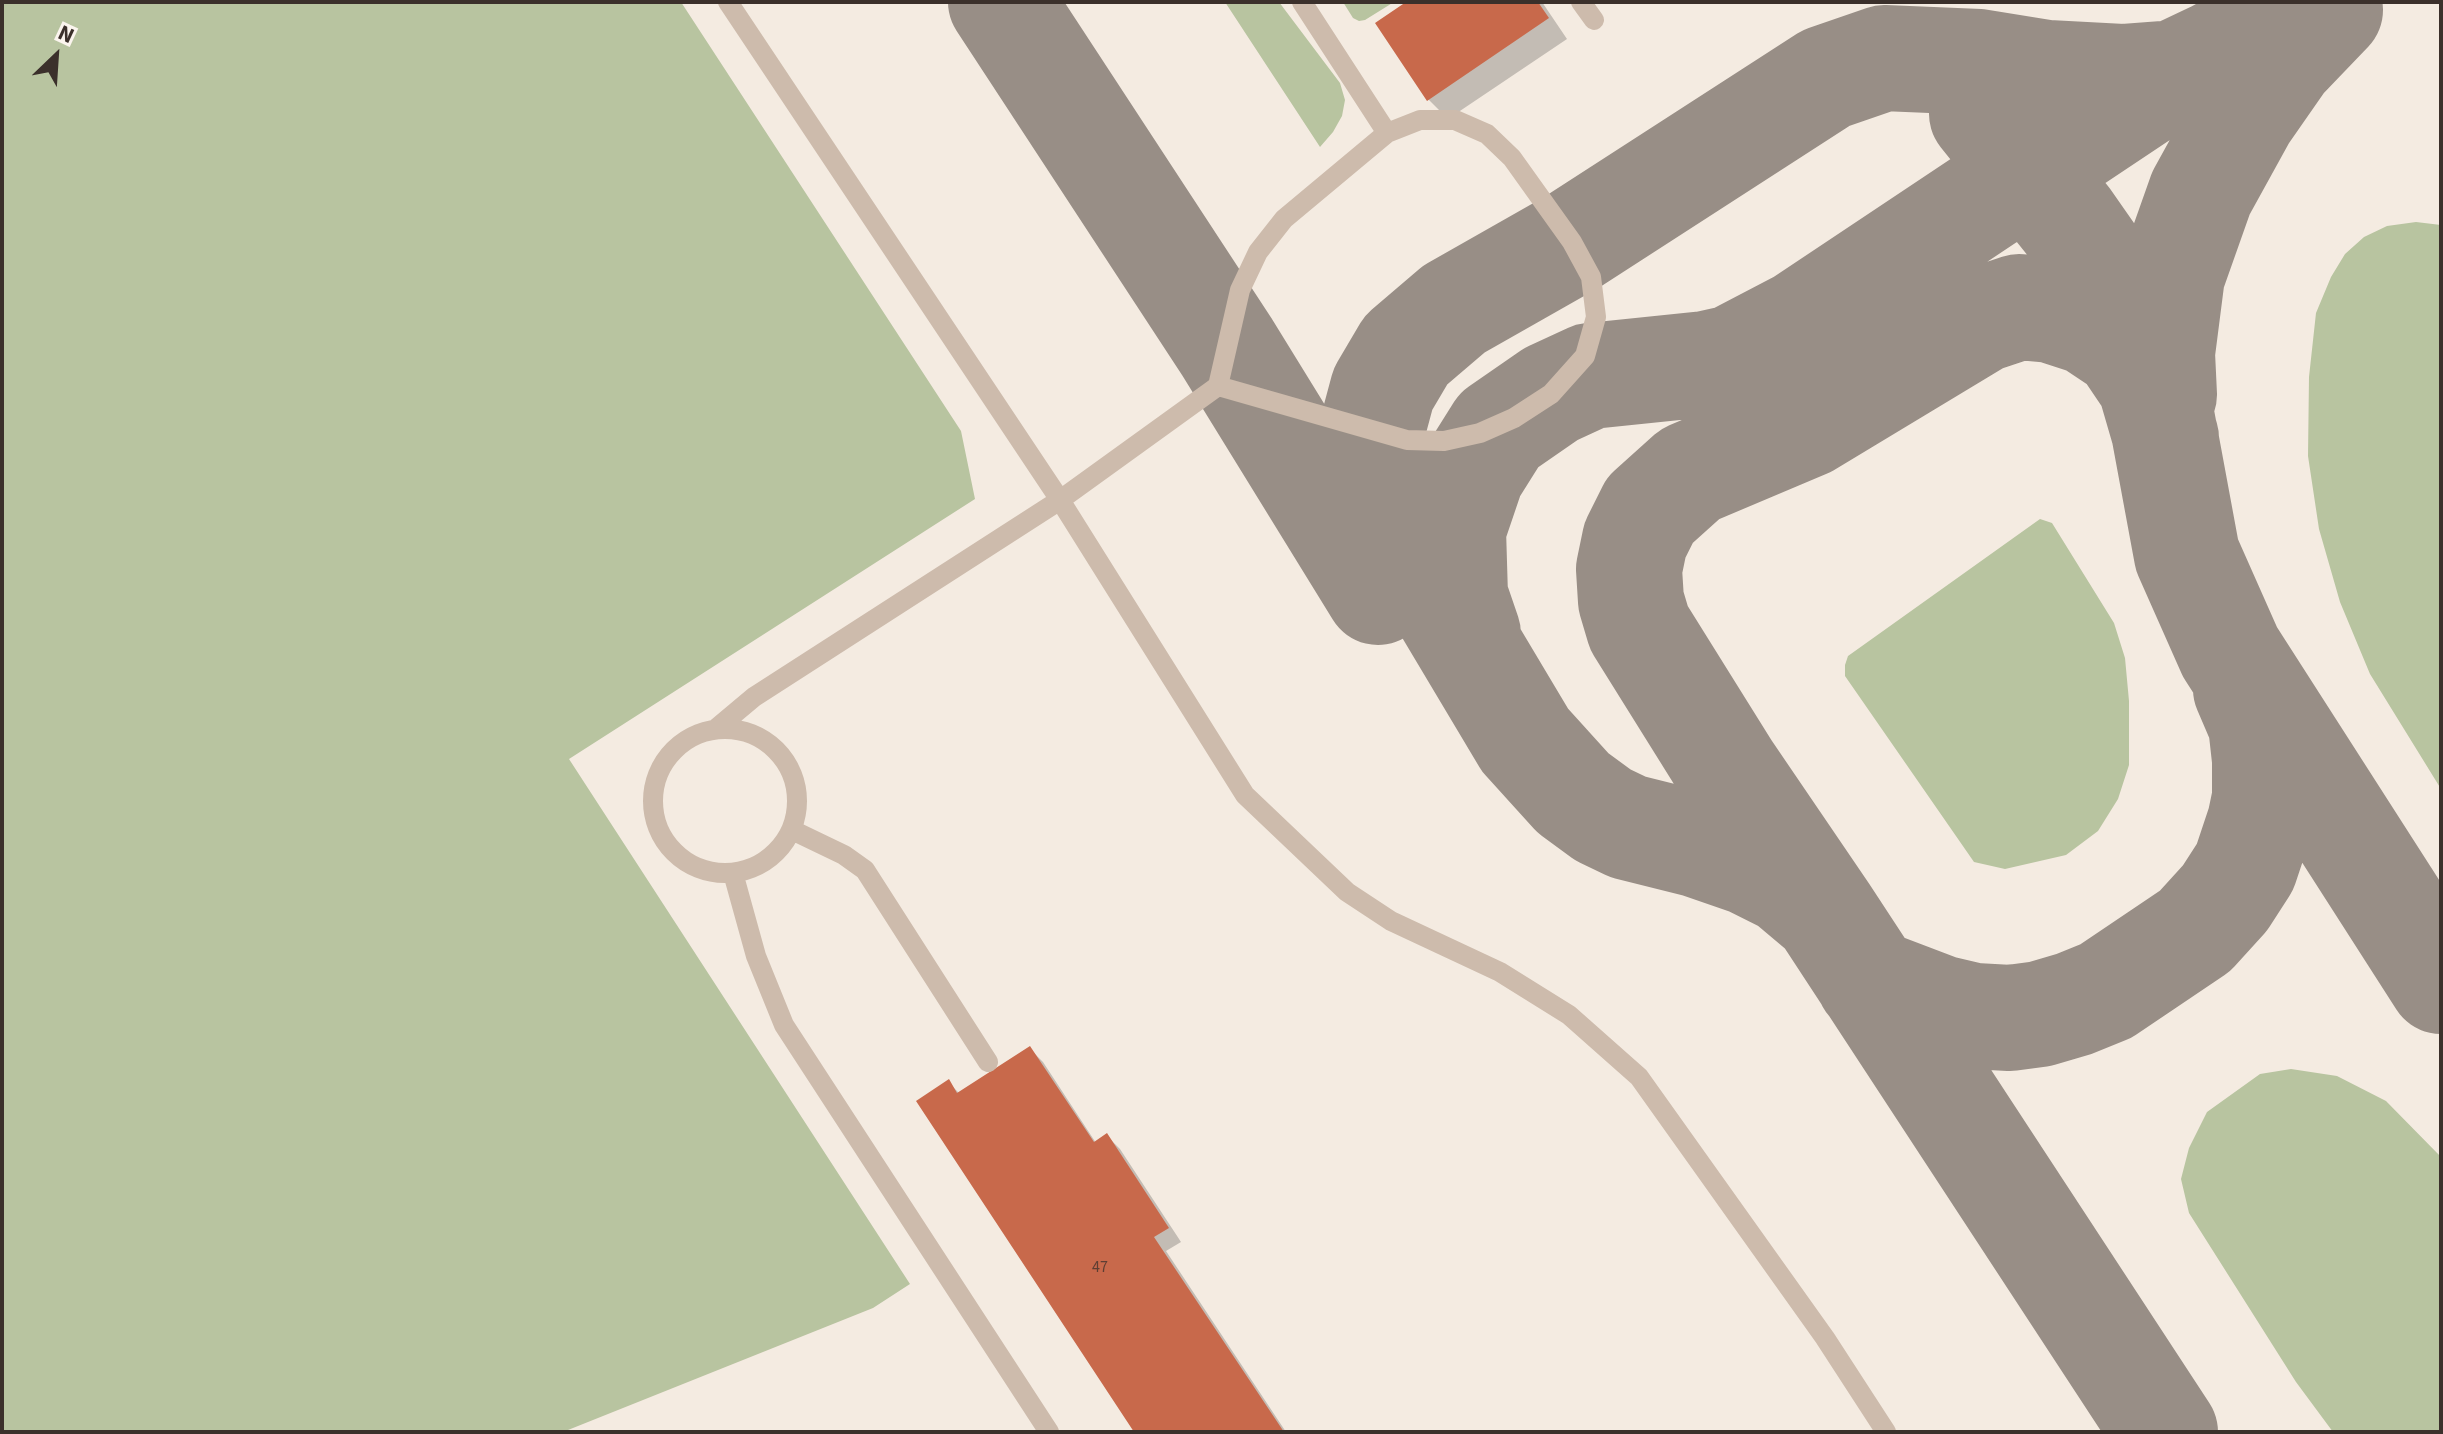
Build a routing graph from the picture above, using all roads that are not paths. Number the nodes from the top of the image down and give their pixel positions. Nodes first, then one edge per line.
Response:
1 (728, 2) edge
2 (1302, 2) edge
3 (1581, 2) edge
4 (1594, 20) dead end
5 (1387, 133) junction
6 (1218, 386) junction
7 (1060, 500) junction
8 (717, 728) junction
9 (792, 830) junction
10 (733, 873) junction
11 (988, 1062) dead end
12 (1049, 1432) edge
13 (1886, 1432) edge

1 - 7 lane
2 - 5 lane
3 - 4 lane
5 - 6 lane
5 - 6 lane
6 - 7 lane
7 - 8 lane
7 - 13 lane
8 - 9 lane
8 - 10 lane
9 - 10 lane
9 - 11 lane
10 - 12 lane

